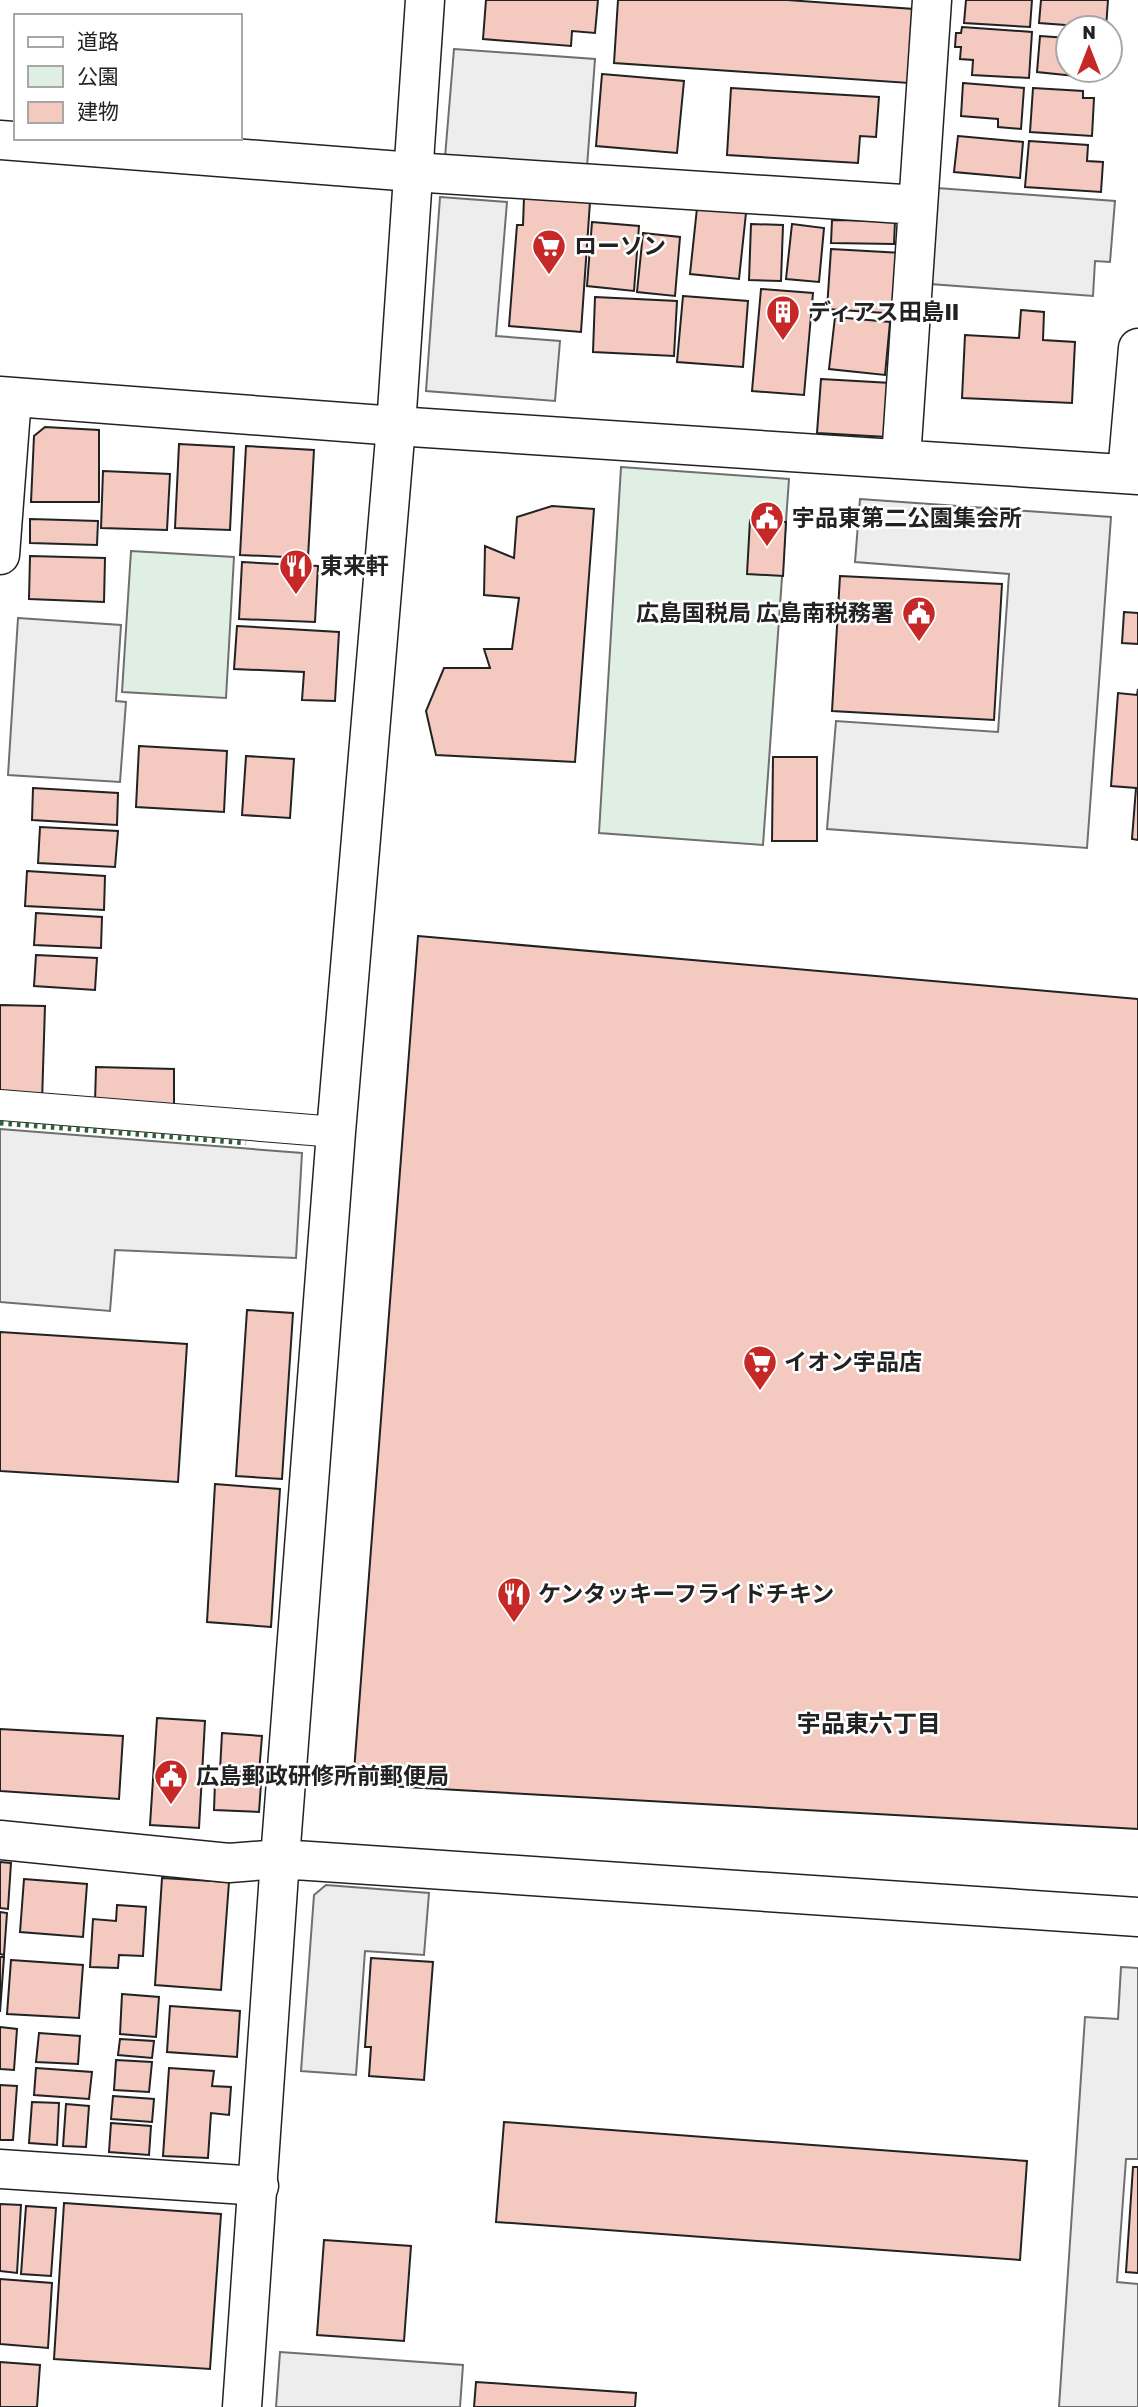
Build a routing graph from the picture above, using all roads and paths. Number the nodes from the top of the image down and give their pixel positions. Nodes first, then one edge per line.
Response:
1 (425, 0) edge
2 (932, 0) edge
3 (0, 140) edge
4 (413, 172) junction
5 (918, 205) junction
6 (1138, 348) edge
7 (6, 396) edge
8 (396, 426) junction
9 (901, 459) junction
10 (1132, 474) edge
11 (0, 555) edge
12 (0, 1105) edge
13 (336, 1132) junction
14 (0, 1840) edge
15 (280, 1859) junction
16 (1138, 1917) edge
17 (0, 2169) edge
18 (259, 2186) junction
19 (242, 2407) edge

1 - 4 street
2 - 5 street
3 - 4 street
4 - 5 street
4 - 8 street
5 - 9 street
6 - 10 street
7 - 8 street
7 - 11 street
8 - 9 street
8 - 13 street
9 - 10 street
12 - 13 street
13 - 15 street
14 - 15 street
15 - 16 street
15 - 18 street
17 - 18 street
18 - 19 street

